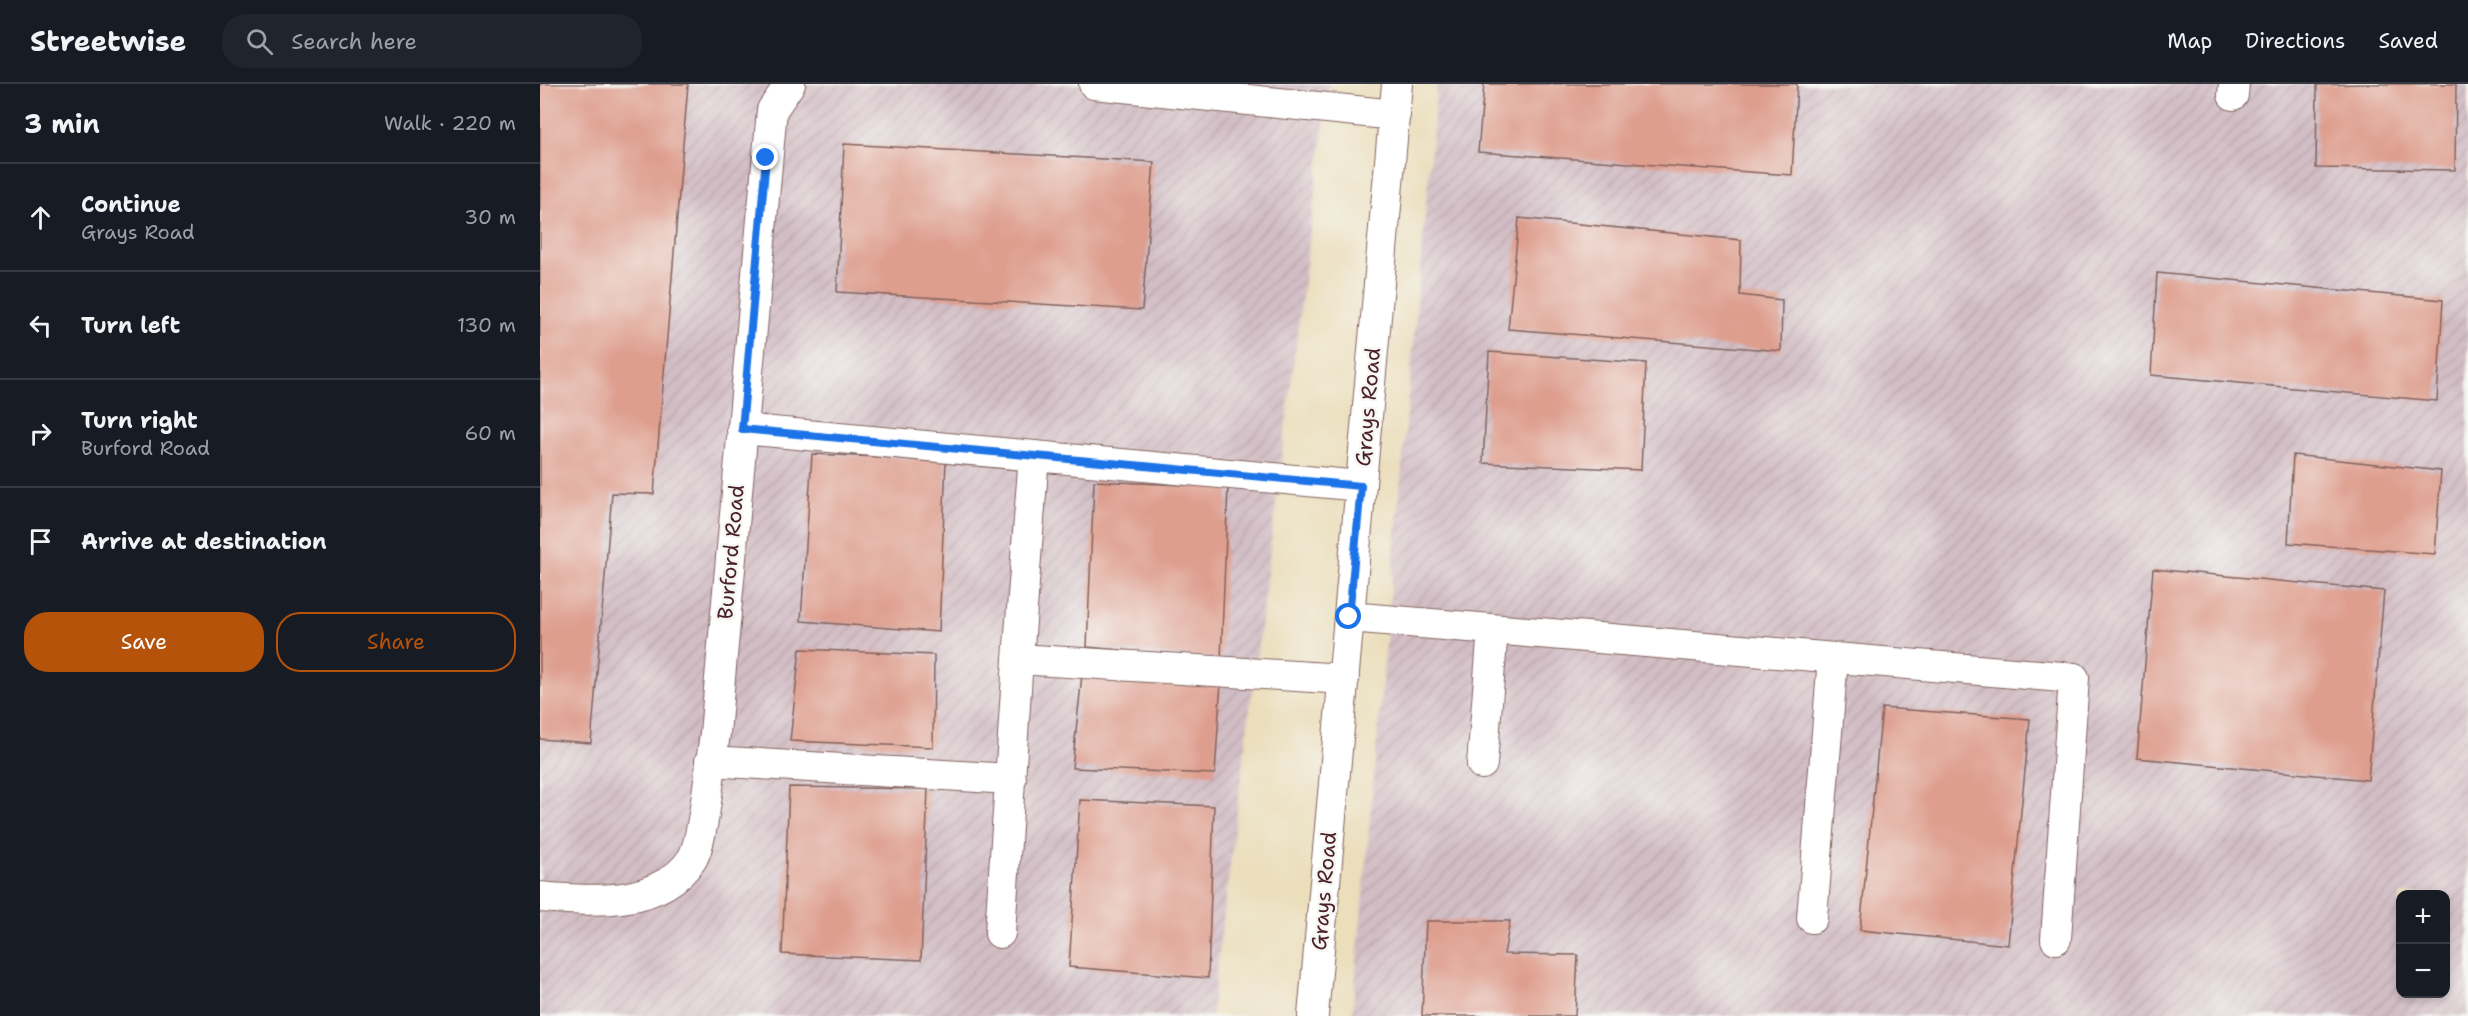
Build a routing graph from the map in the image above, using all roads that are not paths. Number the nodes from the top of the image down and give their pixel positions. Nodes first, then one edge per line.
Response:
1 (790, 84) edge
2 (1094, 84) edge
3 (1397, 84) edge
4 (1395, 115) junction
5 (742, 429) junction
6 (1034, 456) junction
7 (1361, 486) junction
8 (1349, 617) junction
9 (1493, 629) junction
10 (1833, 658) junction
11 (1018, 659) junction
12 (1344, 679) junction
13 (710, 761) junction
14 (1482, 764) dead end
15 (1011, 779) junction
16 (540, 897) edge
17 (1812, 918) dead end
18 (1000, 933) dead end
19 (2056, 939) dead end
20 (1313, 1016) edge

1 - 5 street, Burford Road
2 - 4 street
3 - 4 street, Grays Road
4 - 7 street, Grays Road
5 - 6 street
5 - 13 street, Burford Road
6 - 7 street
6 - 11 street
7 - 8 street, Grays Road
8 - 9 street
8 - 12 street, Grays Road
9 - 10 street
9 - 14 street
10 - 17 street
10 - 19 street
11 - 12 street
11 - 15 street
12 - 20 street, Grays Road
13 - 15 street
13 - 16 street, Burford Road
15 - 18 street

